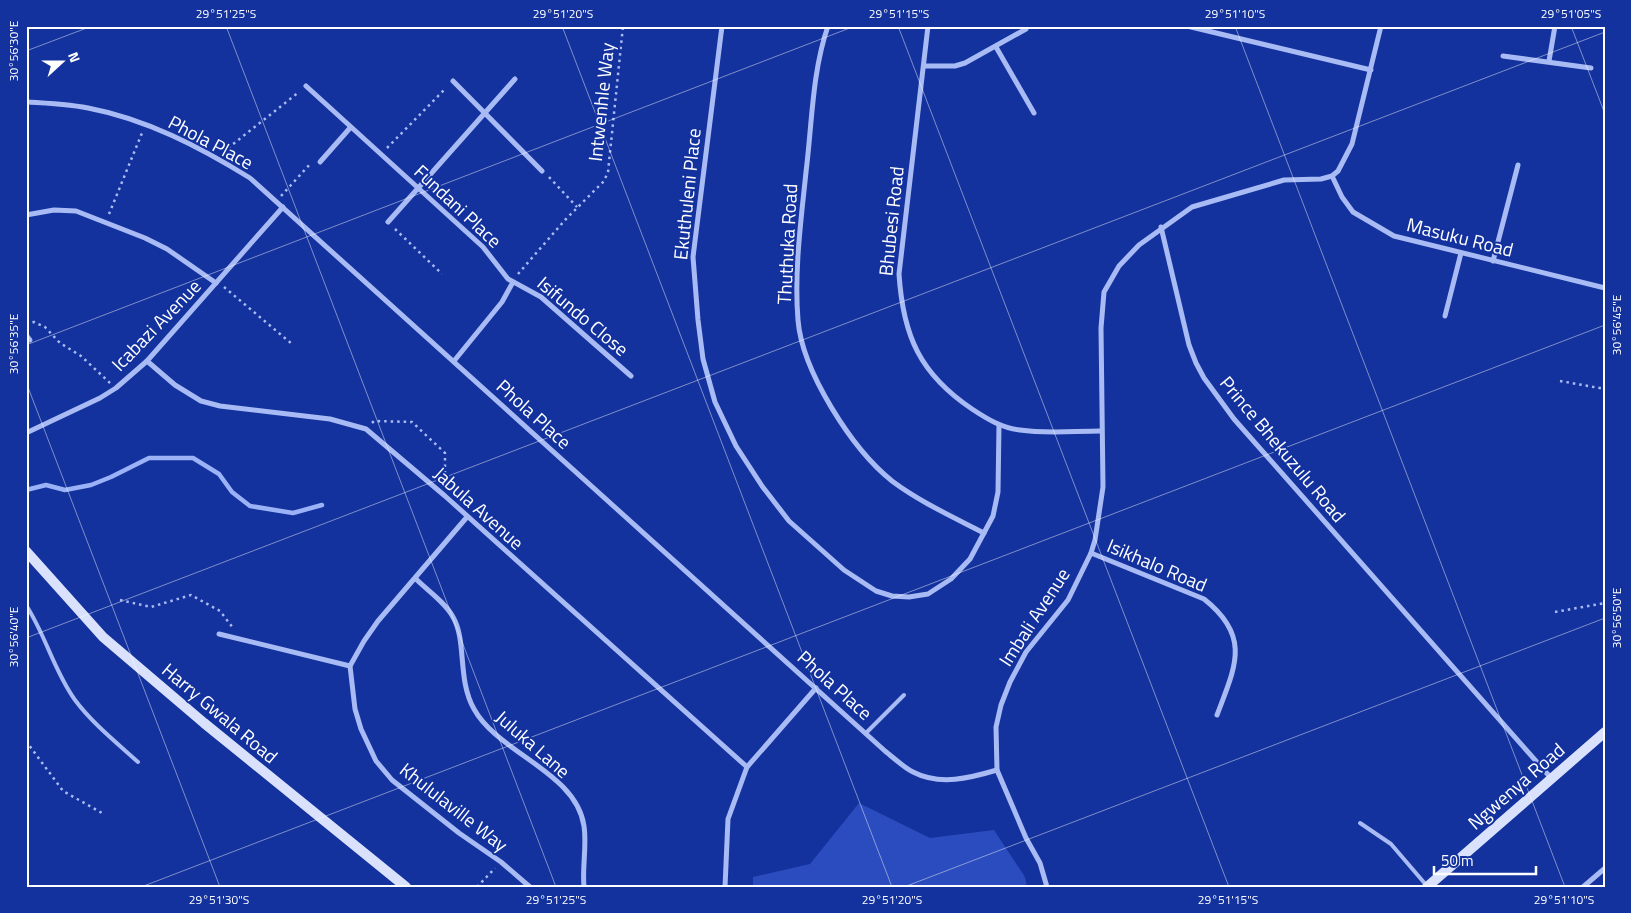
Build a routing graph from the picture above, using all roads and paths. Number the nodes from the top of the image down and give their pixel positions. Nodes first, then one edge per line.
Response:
1 (623, 26) edge
2 (722, 26) edge
3 (828, 26) edge
4 (928, 26) edge
5 (1187, 26) edge
6 (1381, 26) edge
7 (1555, 26) edge
8 (1026, 29) dead end
9 (996, 47) junction
10 (1503, 56) dead end
11 (1549, 61) junction
12 (924, 66) junction
13 (1591, 68) dead end
14 (1371, 70) junction
15 (515, 79) dead end
16 (453, 81) joint
17 (306, 86) joint
18 (26, 102) edge
19 (1034, 113) dead end
20 (486, 114) junction
21 (145, 125) junction
22 (350, 128) junction
23 (380, 154) junction
24 (216, 157) junction
25 (320, 162) joint
26 (1518, 165) dead end
27 (542, 171) joint
28 (1332, 176) junction
29 (418, 188) junction
30 (277, 201) junction
31 (283, 207) junction
32 (577, 207) junction
33 (26, 215) edge
34 (106, 222) junction
35 (388, 222) joint
36 (1161, 227) junction
37 (1461, 253) junction
38 (1493, 261) junction
39 (519, 272) dead end
40 (442, 274) dead end
41 (513, 282) junction
42 (216, 284) junction
43 (1605, 288) edge
44 (1445, 316) dead end
45 (26, 323) edge
46 (26, 335) edge
47 (30, 340) dead end
48 (292, 344) dead end
49 (147, 361) junction
50 (454, 361) junction
51 (631, 376) dead end
52 (1560, 381) dead end
53 (116, 388) junction
54 (1605, 389) edge
55 (999, 425) junction
56 (366, 429) junction
57 (1100, 431) junction
58 (26, 433) edge
59 (445, 496) junction
60 (467, 517) junction
61 (984, 533) junction
62 (26, 550) edge
63 (1091, 553) junction
64 (416, 580) junction
65 (120, 600) dead end
66 (1605, 603) edge
67 (26, 605) edge
68 (1555, 612) dead end
69 (219, 634) dead end
70 (243, 641) junction
71 (350, 666) junction
72 (816, 688) junction
73 (904, 695) dead end
74 (1217, 715) dead end
75 (1605, 732) edge
76 (866, 733) junction
77 (26, 741) edge
78 (138, 762) dead end
79 (747, 768) junction
80 (997, 770) junction
81 (1551, 778) junction
82 (102, 813) dead end
83 (1360, 823) dead end
84 (501, 862) junction
85 (1604, 869) edge
86 (406, 887) edge
87 (477, 887) edge
88 (530, 887) edge
89 (584, 887) edge
90 (725, 887) edge
91 (1047, 887) edge
92 (1427, 887) edge
93 (1583, 887) edge

1 - 32 path, Intwenhle Way
2 - 61 street, Ekuthuleni Place
3 - 61 street, Thuthuka Road
4 - 12 street, Bhubesi Road
5 - 14 street
6 - 14 street
7 - 11 street
8 - 9 street
9 - 12 street
9 - 19 street
10 - 11 street
11 - 13 street
12 - 55 street, Bhubesi Road
14 - 28 street
15 - 20 street
16 - 20 street
16 - 23 path
17 - 22 street, Fundani Place
17 - 24 path
18 - 21 street, Phola Place
20 - 27 street
20 - 29 street
21 - 24 street, Phola Place
21 - 34 path
22 - 23 street, Fundani Place
22 - 25 street
23 - 29 street, Fundani Place
24 - 30 street, Phola Place
25 - 30 path
26 - 38 street
27 - 32 path
28 - 36 street
28 - 37 street, Masuku Road
29 - 35 street
29 - 41 street, Fundani Place
30 - 31 street, Phola Place
31 - 42 street, Icabazi Avenue
31 - 50 street, Phola Place
32 - 39 path
33 - 34 street
34 - 42 street
35 - 40 path
36 - 57 street, Imbali Avenue
36 - 81 street, Prince Bhekuzulu Road
37 - 38 street, Masuku Road
37 - 44 street
38 - 43 street, Masuku Road
41 - 50 street
41 - 51 street, Isifundo Close
42 - 48 path
42 - 49 street, Icabazi Avenue
45 - 53 path
46 - 47 street
49 - 53 street, Icabazi Avenue
49 - 56 street, Jabula Avenue
50 - 72 street, Phola Place
52 - 54 path
53 - 58 street, Icabazi Avenue
55 - 57 street, Bhubesi Road
55 - 61 street, Ekuthuleni Place
56 - 59 street, Jabula Avenue
56 - 59 path
57 - 63 street, Imbali Avenue
59 - 60 street, Jabula Avenue
60 - 64 street
60 - 79 street, Jabula Avenue
62 - 86 main road, Harry Gwala Road
63 - 74 street, Isikhalo Road
63 - 80 street, Imbali Avenue
64 - 71 street
64 - 89 street, Juluka Lane
65 - 70 path
66 - 68 path
67 - 78 lane
69 - 70 street
70 - 71 street
71 - 84 street, Khululaville Way
72 - 76 street, Phola Place
72 - 79 street
73 - 76 lane
75 - 81 main road, Ngwenya Road
76 - 80 street, Phola Place
77 - 82 path
79 - 90 street
80 - 91 street, Imbali Avenue
81 - 92 main road, Ngwenya Road
83 - 92 lane
84 - 87 path
84 - 88 street, Khululaville Way
85 - 93 street

